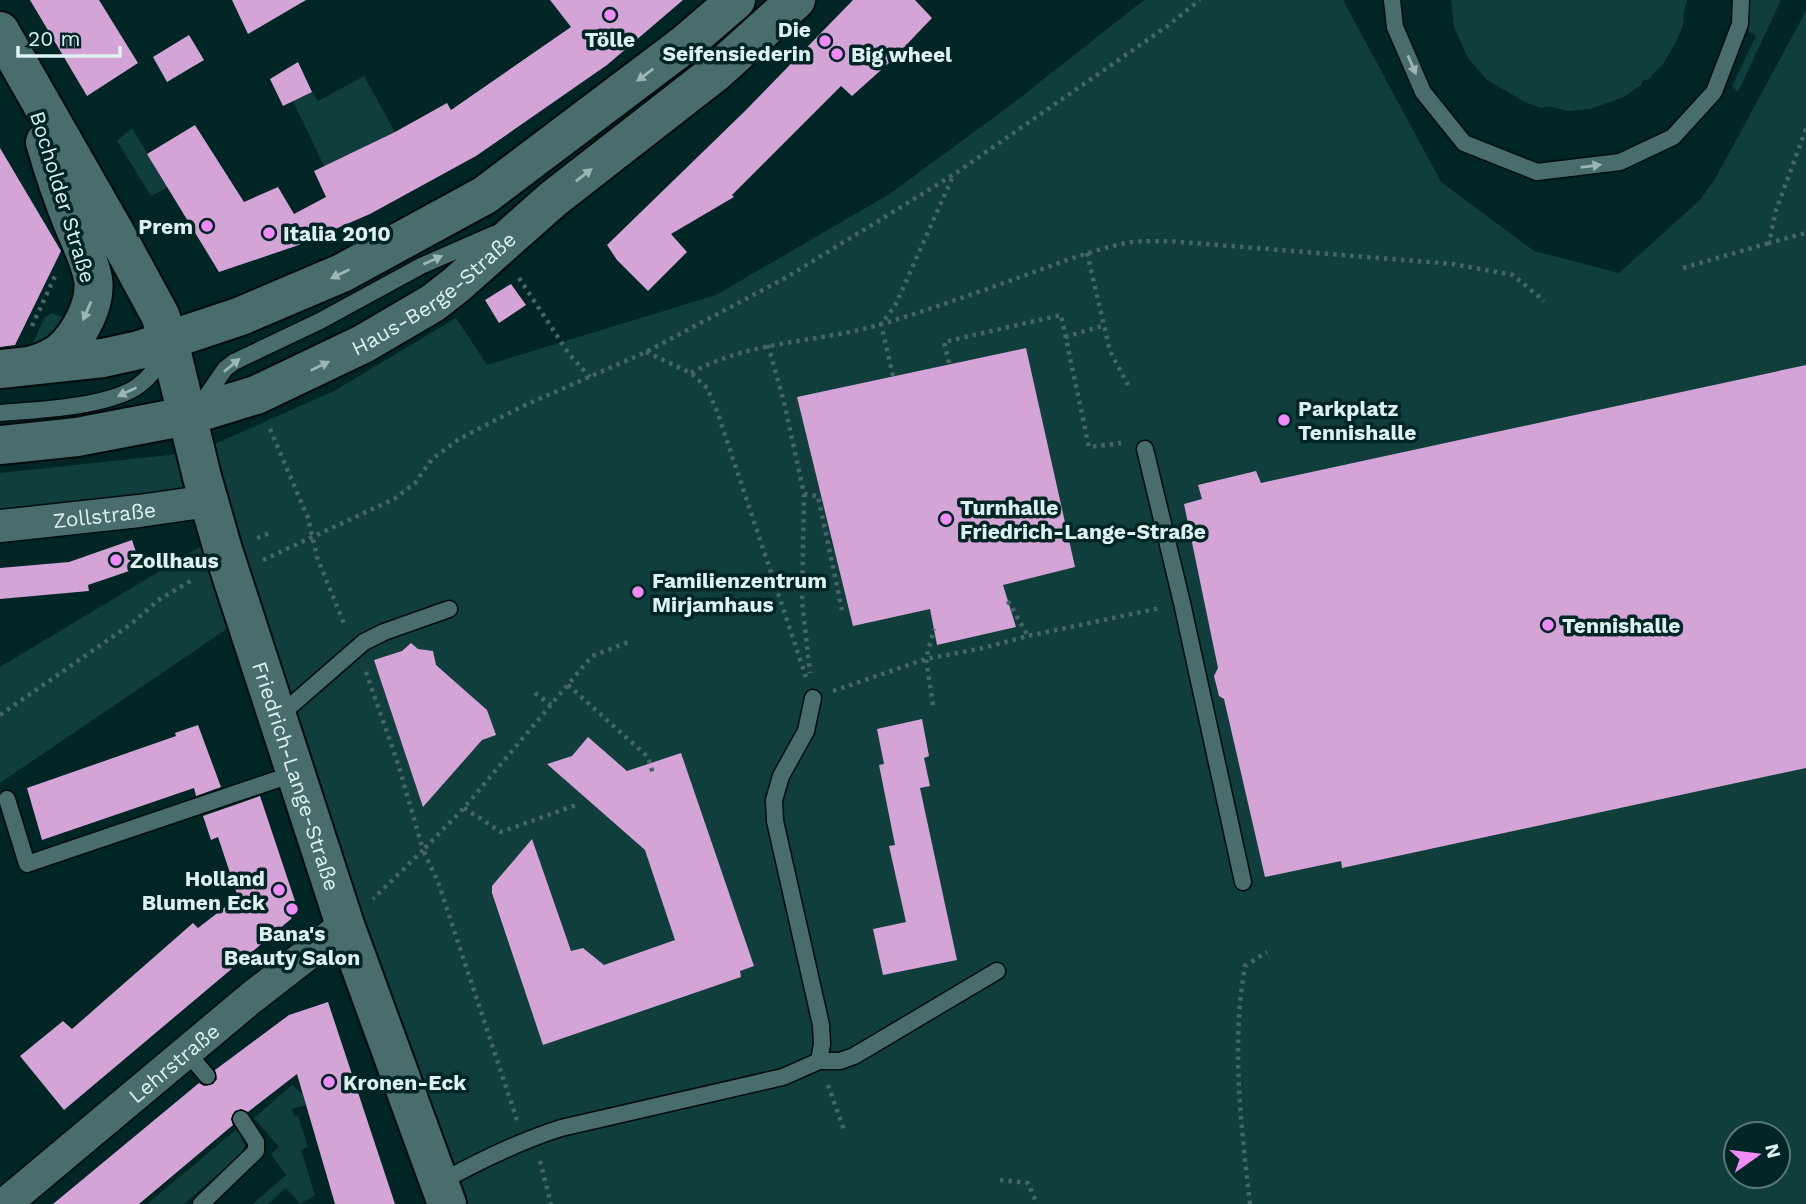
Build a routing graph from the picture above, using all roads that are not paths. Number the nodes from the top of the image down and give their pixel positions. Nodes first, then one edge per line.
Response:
1 (736, 0) edge
2 (796, 0) edge
3 (1392, 0) edge
4 (1741, 0) edge
5 (0, 31) edge
6 (29, 83) junction
7 (531, 218) junction
8 (169, 341) junction
9 (14, 368) edge
10 (0, 413) edge
11 (187, 415) junction
12 (0, 445) edge
13 (1138, 445) road end
14 (209, 500) junction
15 (0, 526) edge
16 (449, 609) dead end
17 (813, 698) road end
18 (277, 717) junction
19 (296, 773) junction
20 (7, 799) dead end
21 (1243, 882) dead end
22 (345, 925) junction
23 (997, 971) dead end
24 (187, 1052) junction
25 (819, 1061) junction
26 (207, 1076) dead end
27 (241, 1119) dead end
28 (443, 1194) edge
29 (7, 1203) edge
30 (201, 1204) edge

1 -> 8 main road
7 -> 2 main road, Haus-Berge-Straße
3 -> 4 lane
5 - 6 main road, Bocholder Straße
6 - 8 main road, Bocholder Straße
6 -> 9 main road, Bocholder Straße
11 -> 7 main road, Haus-Berge-Straße
11 -> 7 lane
8 - 9 main road
8 -> 10 lane
8 - 11 main road, Friedrich-Lange-Straße
11 - 12 main road, Haus-Berge-Straße
11 - 14 main road, Friedrich-Lange-Straße
13 - 21 lane
14 - 15 street, Zollstraße
14 - 18 main road, Friedrich-Lange-Straße
16 - 18 lane
17 - 25 lane
18 - 19 main road, Friedrich-Lange-Straße
19 - 20 lane
19 - 22 main road, Friedrich-Lange-Straße
22 - 24 street, Lehrstraße
22 - 28 main road, Friedrich-Lange-Straße
23 - 25 lane
24 - 26 lane
24 - 29 street, Lehrstraße
25 - 28 lane
27 - 30 lane

